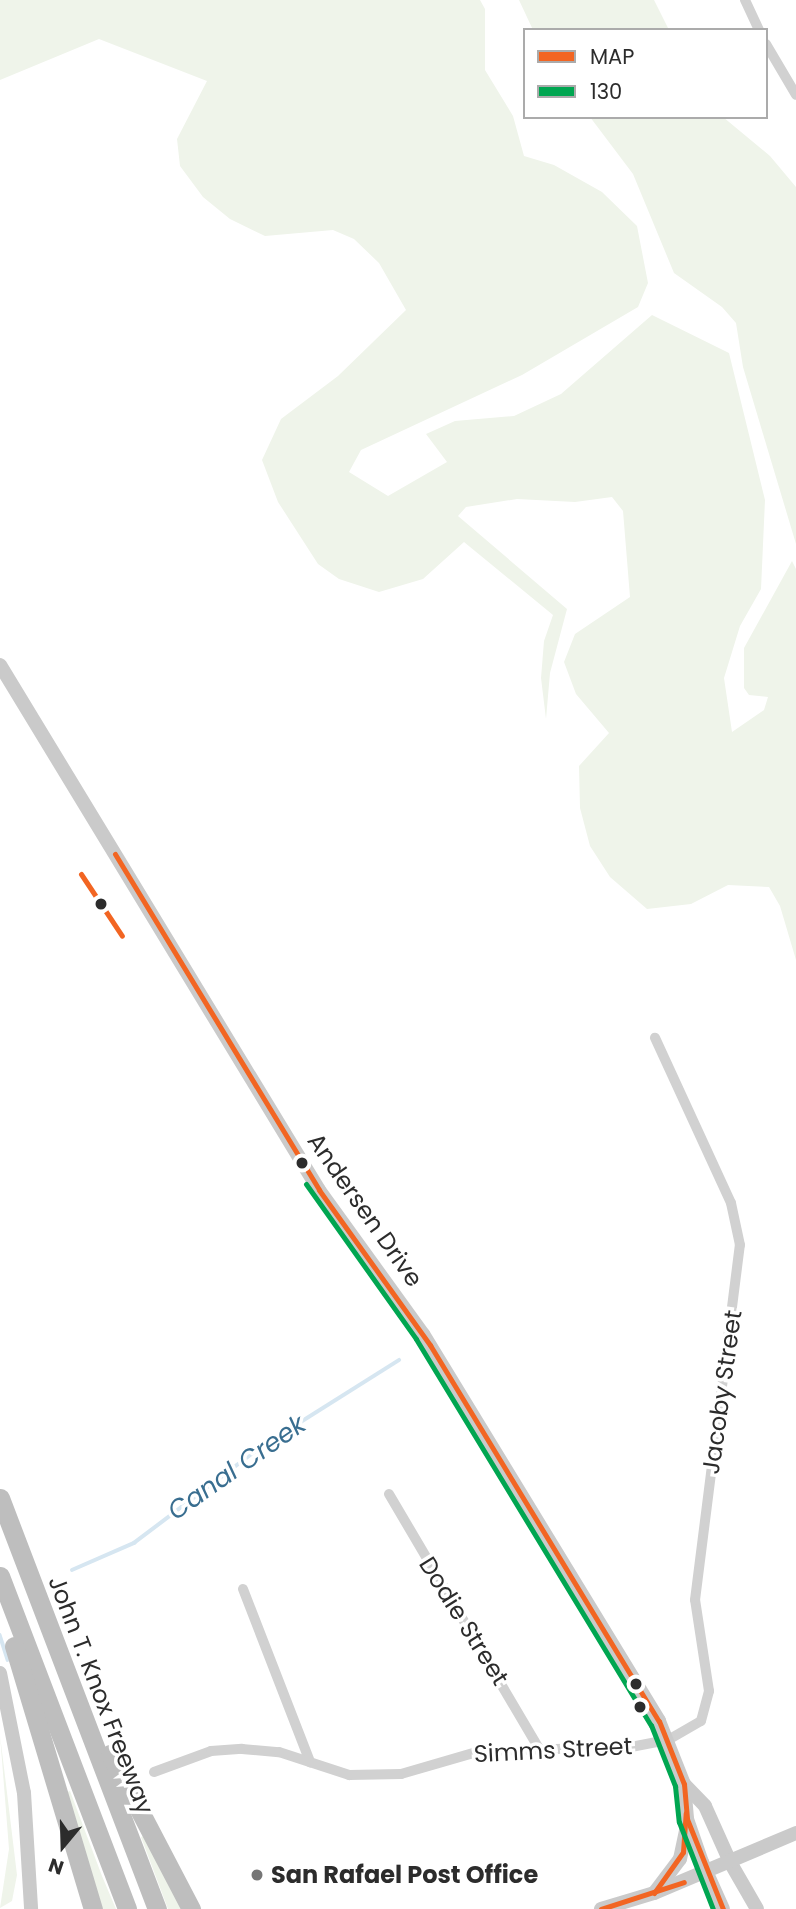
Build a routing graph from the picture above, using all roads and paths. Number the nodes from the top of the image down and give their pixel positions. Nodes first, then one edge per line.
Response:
1 (745, 0) edge
2 (758, 28) edge
3 (768, 47) edge
4 (796, 95) edge
5 (0, 665) edge
6 (655, 1038) dead end
7 (389, 1494) dead end
8 (0, 1498) edge
9 (0, 1576) edge
10 (243, 1589) dead end
11 (0, 1595) edge
12 (45, 1617) junction
13 (0, 1674) edge
14 (668, 1740) junction
15 (538, 1747) junction
16 (310, 1762) junction
17 (154, 1772) dead end
18 (684, 1784) junction
19 (687, 1819) junction
20 (796, 1833) edge
21 (730, 1862) junction
22 (706, 1873) junction
23 (654, 1893) junction
24 (31, 1909) edge
25 (93, 1909) edge
26 (127, 1909) edge
27 (158, 1909) edge
28 (191, 1909) edge
29 (601, 1909) edge
30 (723, 1909) edge
31 (757, 1909) edge

1 - 2 street
3 - 4 street
5 - 14 main road, Andersen Drive
6 - 14 street, Jacoby Street
7 - 15 street, Dodie Street
8 - 12 highway, John T. Knox Freeway
9 - 26 highway
10 - 16 street
11 - 25 highway
12 - 27 highway, John T. Knox Freeway
12 - 28 highway
13 - 24 main road
14 - 15 street, Simms Street
14 - 18 main road, Andersen Drive
15 - 16 street, Simms Street
16 - 17 street, Simms Street
18 - 19 main road, Andersen Drive
18 - 21 main road, Andersen Drive
19 - 22 main road, Andersen Drive
19 - 23 main road
20 - 21 main road
21 - 22 main road
21 - 31 main road, Andersen Drive
22 - 23 main road
22 - 30 main road, Andersen Drive
23 - 29 main road

